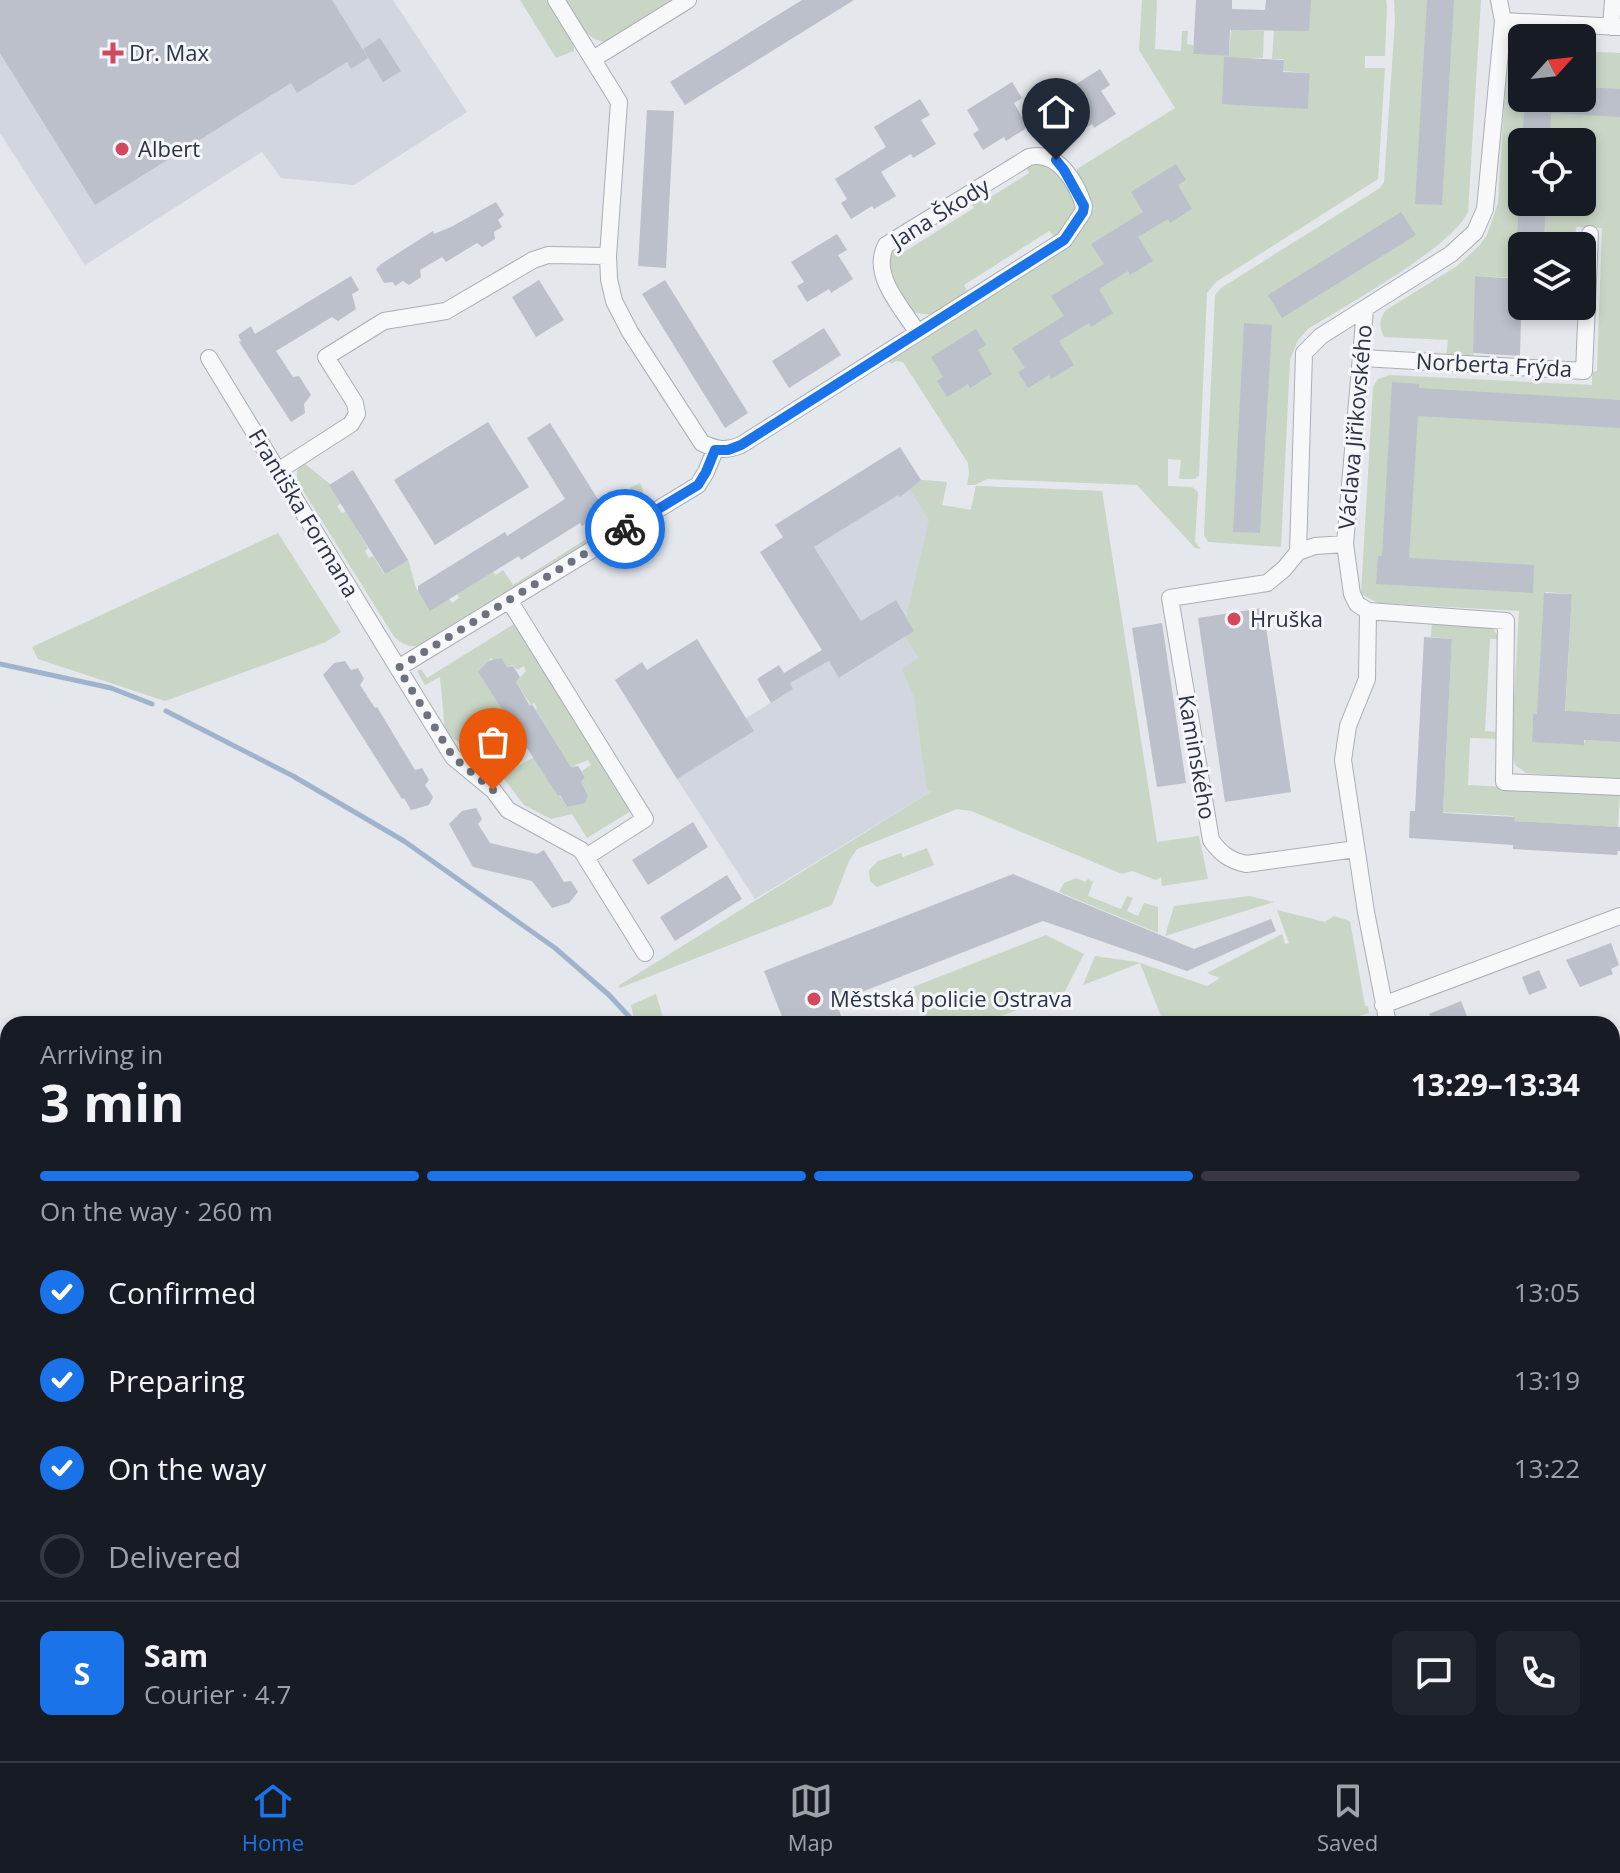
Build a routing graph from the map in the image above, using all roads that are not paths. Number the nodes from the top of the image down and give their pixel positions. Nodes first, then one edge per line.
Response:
1 (556, 0) edge
2 (688, 0) edge
3 (1499, 0) edge
4 (1613, 0) edge
5 (1503, 21) junction
6 (1615, 27) edge
7 (593, 59) junction
8 (608, 256) junction
9 (1365, 309) junction
10 (1586, 320) edge
11 (917, 332) junction
12 (209, 358) dead end
13 (1363, 358) junction
14 (715, 450) junction
15 (278, 471) junction
16 (1345, 544) junction
17 (1298, 552) junction
18 (509, 600) junction
19 (1368, 611) junction
20 (398, 668) junction
21 (1620, 787) edge
22 (1356, 849) junction
23 (586, 857) junction
24 (1620, 916) edge
25 (645, 953) dead end
26 (1383, 1005) junction
27 (1386, 1016) edge

1 - 7 street
2 - 7 street
3 - 5 street, Václava Jiřikovského
4 - 6 street
5 - 6 street
5 - 9 street, Václava Jiřikovského
7 - 8 street
8 - 14 street
8 - 15 street
9 - 13 street, Václava Jiřikovského
9 - 17 street, Václava Jiřikovského
10 - 13 street, Norberta Frýda
11 - 11 street, Jana Škody
11 - 14 street, Jana Škody
12 - 15 street, Františka Formana
13 - 16 street, Václava Jiřikovského
14 - 18 street
15 - 20 street, Františka Formana
16 - 17 street, Václava Jiřikovského
16 - 19 street, Václava Jiřikovského
17 - 22 street, Kaminského
18 - 20 street
18 - 23 street
19 - 21 street
19 - 22 street
20 - 23 street, Františka Formana
22 - 26 street
23 - 25 street, Františka Formana
24 - 26 street
26 - 27 street

